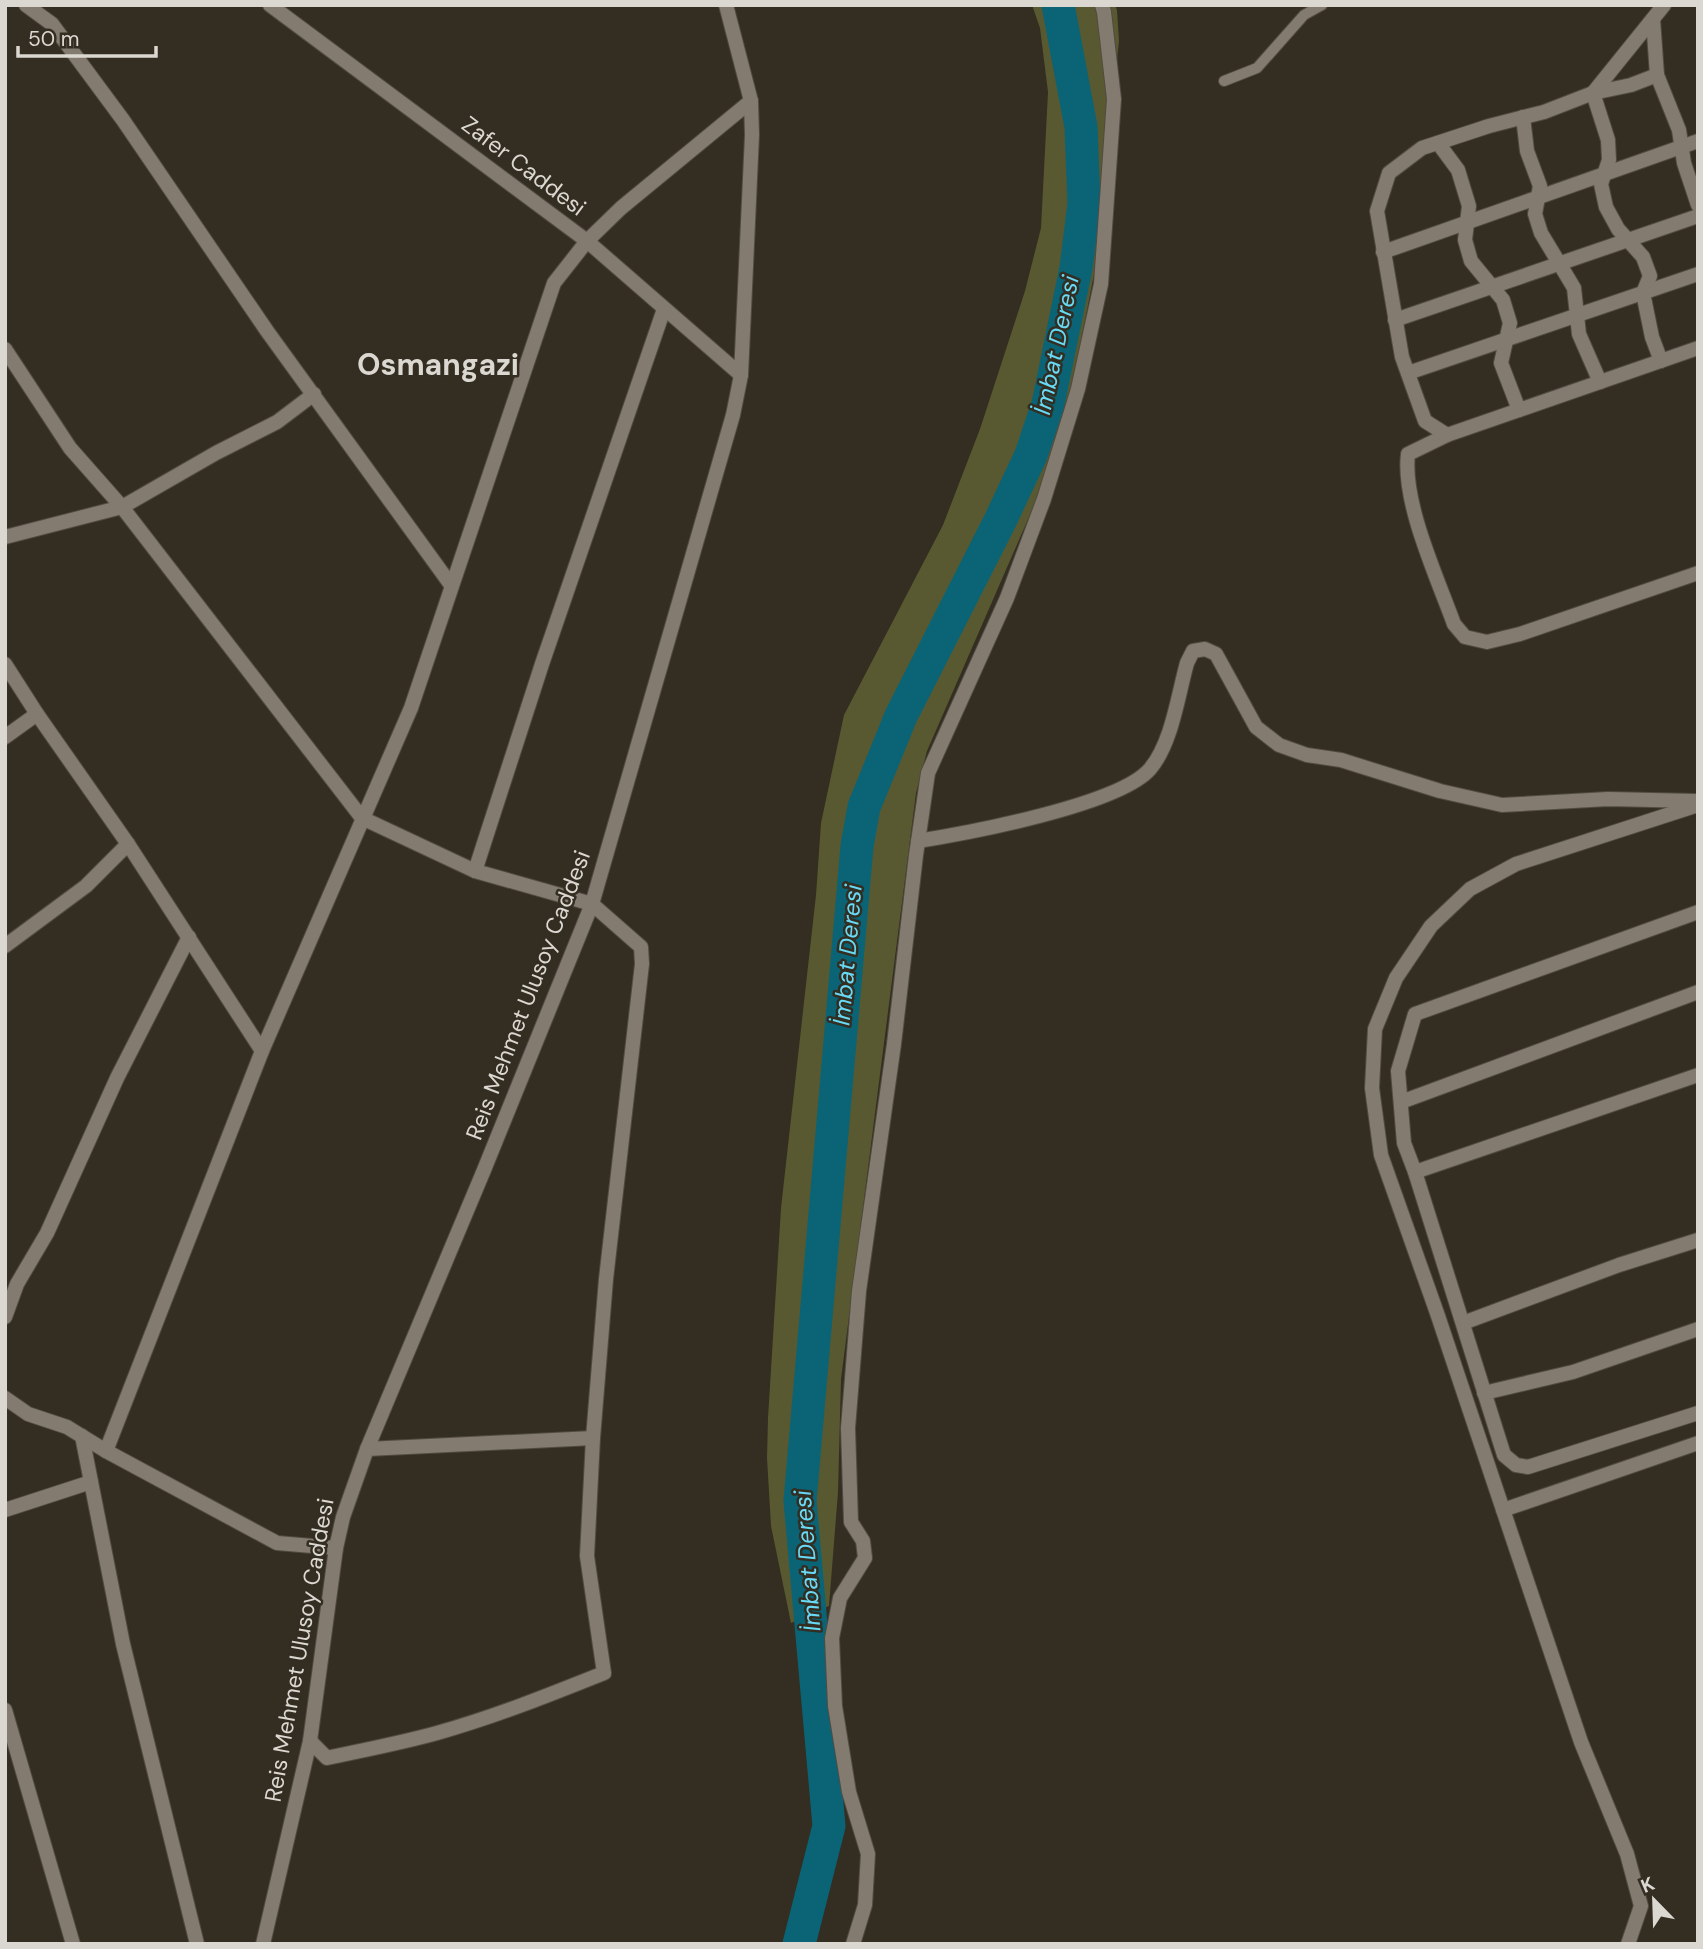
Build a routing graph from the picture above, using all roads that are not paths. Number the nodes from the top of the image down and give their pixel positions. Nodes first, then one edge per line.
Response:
1 (26, 5) edge
2 (270, 5) edge
3 (726, 5) edge
4 (1102, 5) edge
5 (1322, 5) edge
6 (1664, 5) edge
7 (1653, 19) junction
8 (1657, 75) junction
9 (1224, 81) dead end
10 (1593, 93) junction
11 (751, 102) junction
12 (1524, 117) junction
13 (1698, 141) edge
14 (1438, 143) junction
15 (1680, 147) junction
16 (1604, 174) junction
17 (1538, 197) junction
18 (1698, 205) edge
19 (1698, 216) edge
20 (1467, 223) junction
21 (1628, 240) junction
22 (587, 241) junction
23 (1383, 252) junction
24 (1561, 263) junction
25 (1698, 274) edge
26 (1492, 286) junction
27 (1643, 293) junction
28 (664, 309) junction
29 (1578, 315) junction
30 (1395, 320) junction
31 (1507, 340) junction
32 (1698, 348) edge
33 (5, 349) edge
34 (1661, 360) junction
35 (1408, 373) junction
36 (741, 375) junction
37 (1600, 382) junction
38 (314, 394) junction
39 (1518, 410) junction
40 (1447, 435) junction
41 (122, 507) junction
42 (5, 537) edge
43 (1698, 573) edge
44 (452, 585) junction
45 (5, 664) edge
46 (37, 713) junction
47 (5, 737) edge
48 (1698, 803) edge
49 (362, 818) junction
50 (918, 841) junction
51 (128, 844) junction
52 (475, 872) junction
53 (592, 904) junction
54 (1698, 912) edge
55 (189, 937) junction
56 (5, 946) edge
57 (1698, 992) edge
58 (262, 1051) junction
59 (1698, 1075) edge
60 (1401, 1102) junction
61 (1415, 1172) junction
62 (1698, 1240) edge
63 (5, 1317) edge
64 (1463, 1323) junction
65 (1698, 1329) edge
66 (1485, 1393) junction
67 (5, 1398) edge
68 (1698, 1413) edge
69 (82, 1436) junction
70 (593, 1438) junction
71 (366, 1449) junction
72 (1696, 1449) edge
73 (106, 1451) junction
74 (91, 1482) junction
75 (5, 1510) edge
76 (1503, 1510) junction
77 (336, 1548) junction
78 (5, 1710) edge
79 (310, 1741) junction
80 (73, 1944) edge
81 (197, 1944) edge
82 (263, 1944) edge
83 (853, 1944) edge
84 (1628, 1944) edge

1 - 38 street
2 - 22 street, Zafer Caddesi
3 - 11 street, Reis Mehmet Ulusoy Caddesi
4 - 50 street
5 - 9 lane
6 - 7 street
7 - 8 street
7 - 10 street
8 - 10 street
8 - 15 street
10 - 12 street
10 - 16 street
11 - 22 street
11 - 36 street, Reis Mehmet Ulusoy Caddesi
12 - 14 street
12 - 17 street
13 - 15 street
14 - 20 street
14 - 23 street
15 - 16 street
15 - 18 street
16 - 17 street
16 - 21 street
17 - 20 street
17 - 24 street
19 - 21 street
20 - 23 street
20 - 26 street
21 - 24 street
21 - 27 street
22 - 28 street, Zafer Caddesi
22 - 44 street
23 - 30 street
24 - 26 street
24 - 29 street
25 - 27 street
26 - 30 street
26 - 31 street
27 - 29 street
27 - 34 street
28 - 36 street, Zafer Caddesi
28 - 52 street
29 - 31 street
29 - 37 street
30 - 35 street
31 - 35 street
31 - 39 street
32 - 34 street
33 - 41 street
34 - 37 street
35 - 40 street
36 - 53 street, Reis Mehmet Ulusoy Caddesi
37 - 39 street
38 - 41 street
38 - 44 street
39 - 40 street
40 - 43 street
41 - 42 street
41 - 49 street
44 - 49 street
45 - 46 street
46 - 47 street
46 - 51 street
48 - 50 street
48 - 76 street
49 - 52 street
49 - 58 street
50 - 83 street
51 - 55 street
51 - 56 street
52 - 53 street
53 - 70 street
53 - 71 street, Reis Mehmet Ulusoy Caddesi
54 - 60 street
55 - 58 street
55 - 63 street
57 - 60 street
58 - 73 street
59 - 61 street
60 - 61 street
61 - 64 street
62 - 64 street
64 - 66 street
65 - 66 street
66 - 68 street
67 - 69 street
69 - 73 street
69 - 74 street
70 - 71 street
70 - 79 street
71 - 77 street, Reis Mehmet Ulusoy Caddesi
72 - 76 street
73 - 77 street
74 - 75 street
74 - 81 street
76 - 84 street
77 - 79 street, Reis Mehmet Ulusoy Caddesi
78 - 80 street
79 - 82 street, Reis Mehmet Ulusoy Caddesi

